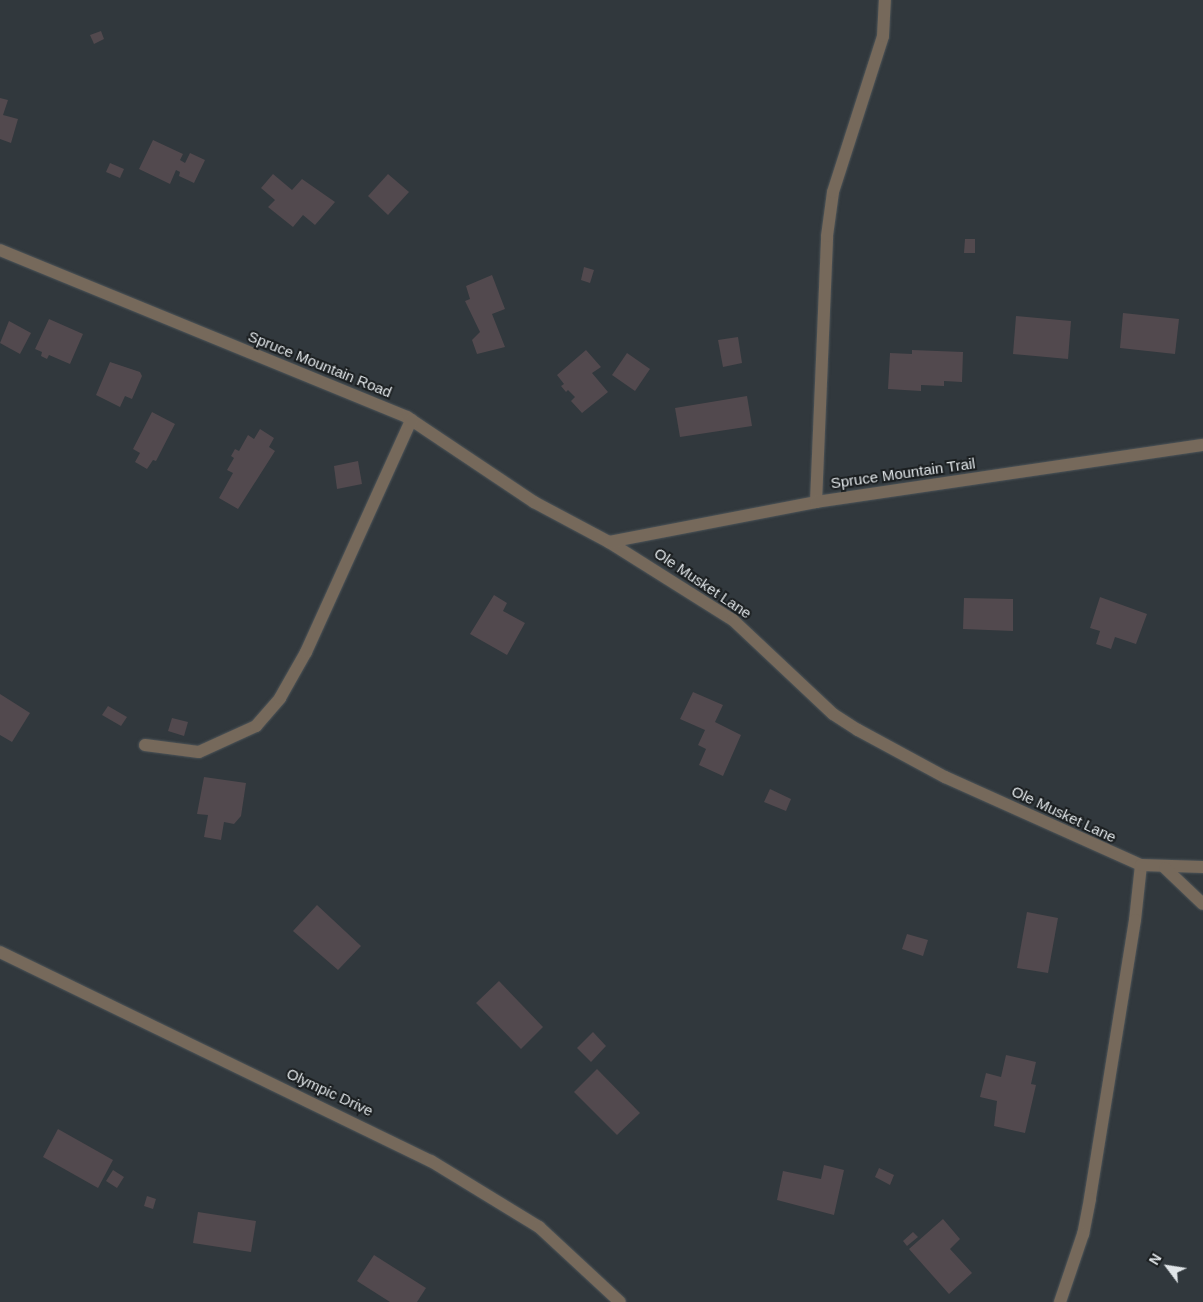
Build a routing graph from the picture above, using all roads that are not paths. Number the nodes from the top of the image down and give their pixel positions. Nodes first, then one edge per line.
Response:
1 (885, 0) edge
2 (0, 250) edge
3 (410, 420) junction
4 (1203, 445) edge
5 (816, 502) junction
6 (609, 542) junction
7 (145, 745) dead end
8 (1141, 865) junction
9 (1203, 867) edge
10 (1165, 868) junction
11 (1203, 904) edge
12 (0, 952) edge
13 (620, 1302) edge
14 (1060, 1302) edge

1 - 5 street
2 - 3 street, Spruce Mountain Road
3 - 6 street, Spruce Mountain Road
3 - 7 street
4 - 5 street, Spruce Mountain Trail
5 - 6 street, Spruce Mountain Trail
6 - 8 street, Ole Musket Lane
8 - 10 street, Ole Musket Lane
8 - 14 street
9 - 10 street, Ole Musket Lane
10 - 11 street
12 - 13 street, Olympic Drive

